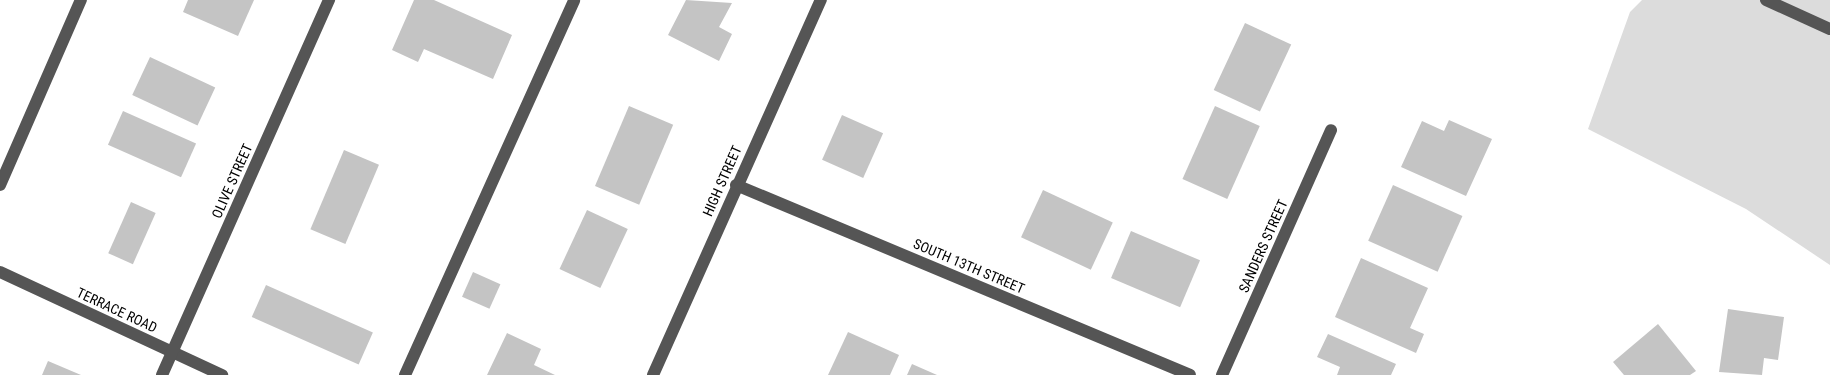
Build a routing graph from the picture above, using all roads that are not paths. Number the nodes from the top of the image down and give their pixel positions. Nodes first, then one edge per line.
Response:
1 (81, 0) edge
2 (329, 0) edge
3 (574, 0) edge
4 (821, 0) edge
5 (1766, 0) edge
6 (1830, 29) edge
7 (1332, 130) dead end
8 (0, 185) edge
9 (736, 185) junction
10 (0, 272) edge
11 (172, 352) junction
12 (162, 375) edge
13 (222, 375) edge
14 (406, 375) edge
15 (652, 375) edge
16 (1190, 375) edge
17 (1222, 375) edge

1 - 8 street
2 - 11 street, OLIVE STREET
3 - 14 street
4 - 9 street, HIGH STREET
5 - 6 street
7 - 17 street, SANDERS STREET
9 - 15 street, HIGH STREET
9 - 16 street, SOUTH 13TH STREET
10 - 11 street, TERRACE ROAD
11 - 12 street, OLIVE STREET
11 - 13 street, TERRACE ROAD

